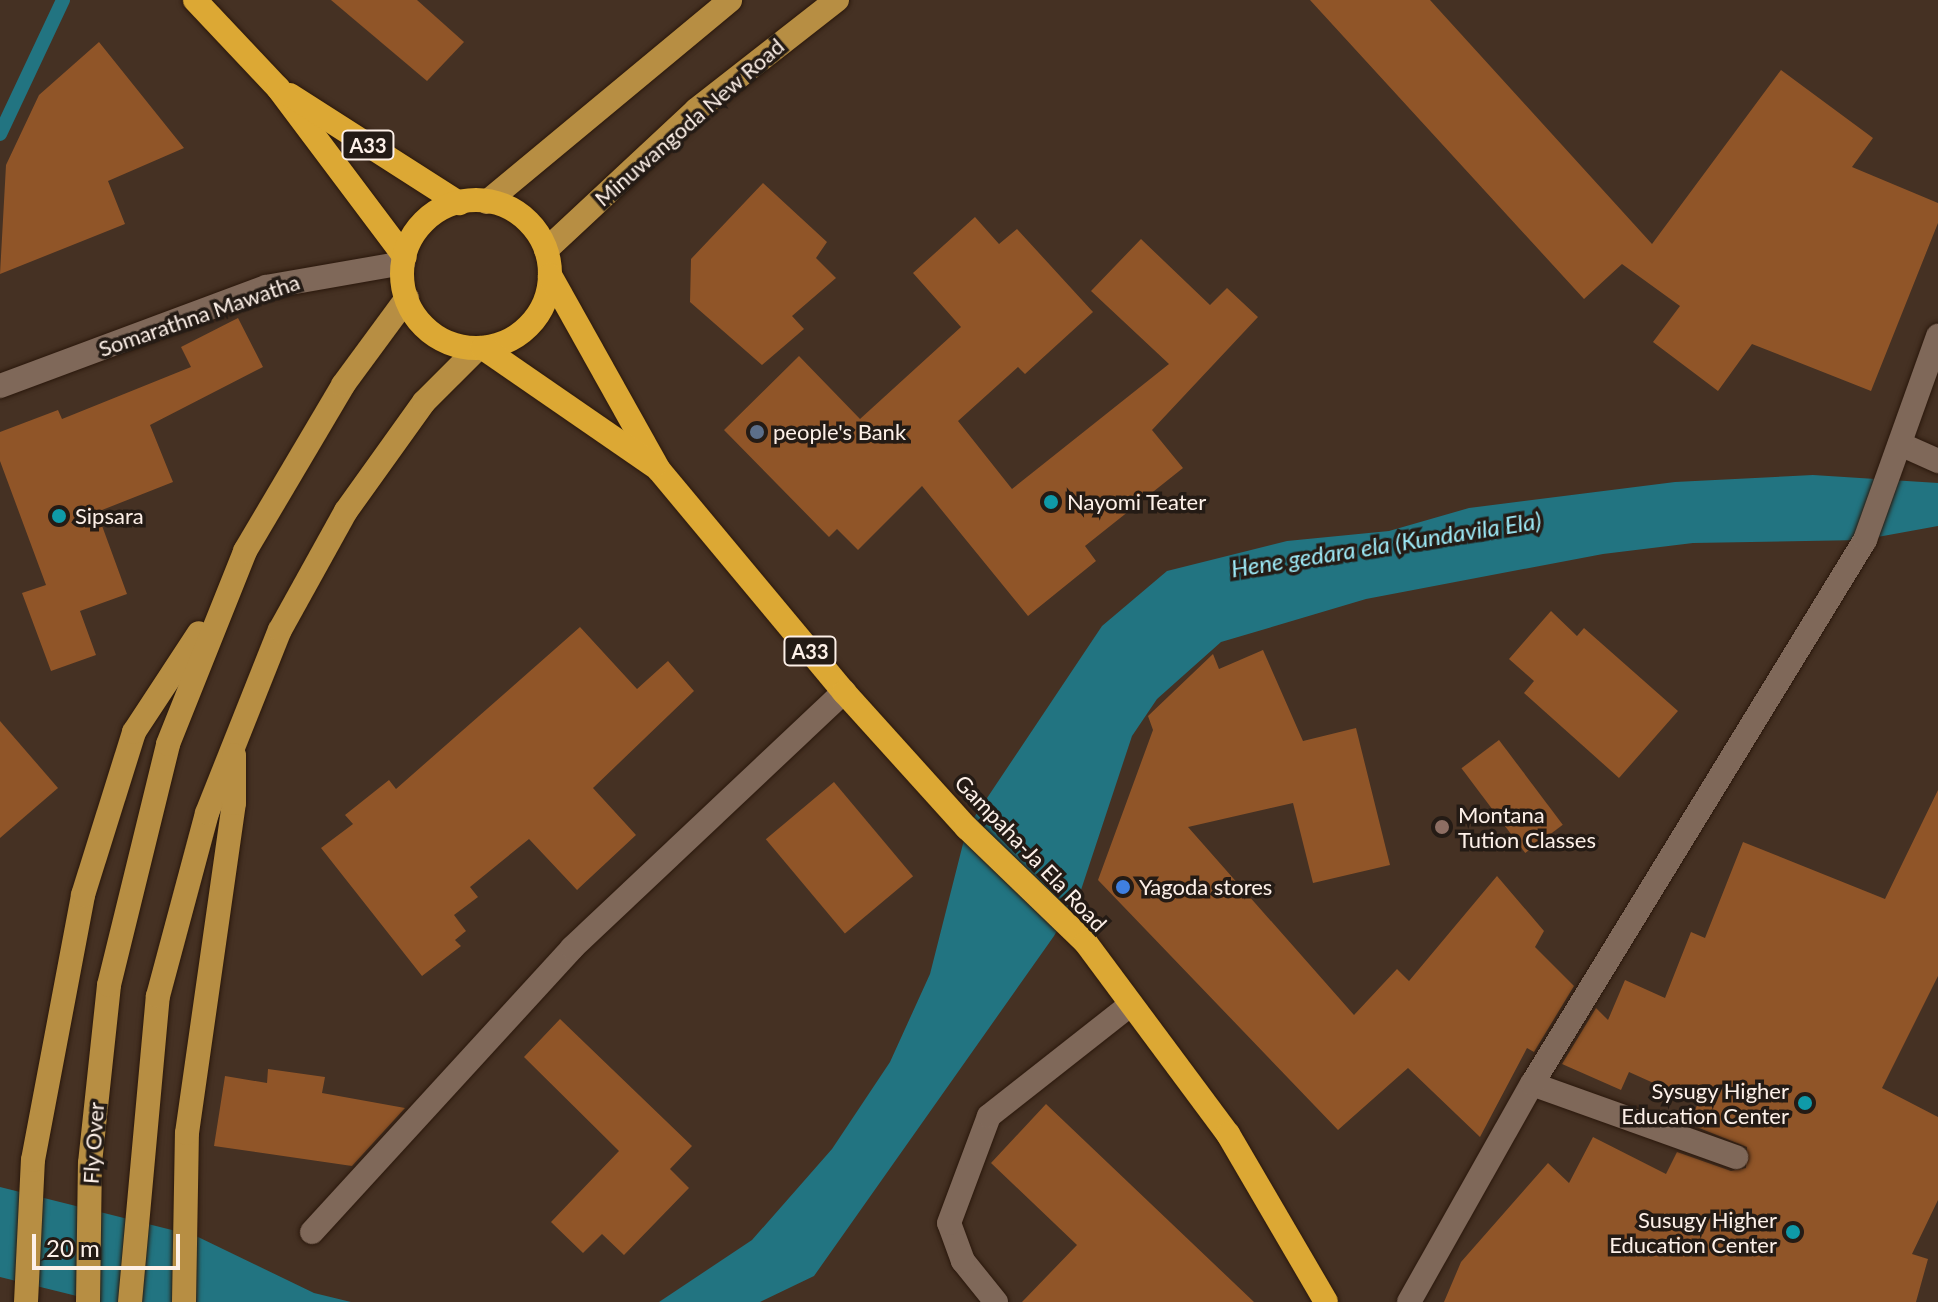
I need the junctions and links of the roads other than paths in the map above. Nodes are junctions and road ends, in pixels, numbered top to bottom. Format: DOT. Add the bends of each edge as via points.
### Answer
graph roads {
  1 [pos="195,0"];
  2 [pos="730,0"];
  3 [pos="837,0"];
  4 [pos="278,88"];
  5 [pos="487,202"];
  6 [pos="459,203"];
  7 [pos="546,250"];
  8 [pos="404,260"];
  9 [pos="550,275"];
  10 [pos="407,298"];
  11 [pos="1938,336"];
  12 [pos="480,348"];
  13 [pos="0,386"];
  14 [pos="1900,444"];
  15 [pos="1938,461"];
  16 [pos="659,470"];
  17 [pos="218,610"];
  18 [pos="844,692"];
  19 [pos="234,741"];
  20 [pos="1130,1005"];
  21 [pos="1532,1084"];
  22 [pos="1736,1157"];
  23 [pos="312,1232"];
  24 [pos="26,1302"];
  25 [pos="88,1302"];
  26 [pos="130,1302"];
  27 [pos="184,1302"];
  28 [pos="996,1302"];
  29 [pos="1326,1302"];
  30 [pos="1409,1302"];
  1 -- 4 [label="highway, A33"];
  2 -- 5 [label="main road"];
  3 -- 7 [label="main road, Minuwangoda New Road" via="706,101"];
  4 -- 6 [label="highway, A33"];
  4 -- 8 [label="highway, A33"];
  5 -- 6 [label="highway"];
  5 -- 7 [label="highway" via="518,213"];
  6 -- 8 [label="highway" via="423,222"];
  7 -- 9 [label="highway"];
  8 -- 10 [label="highway"];
  8 -- 13 [label="street, Somarathna Mawatha" via="266,287"];
  9 -- 12 [label="highway" via="543,306 528,327"];
  9 -- 16 [label="highway, Gampaha-Ja Ela Road / A33"];
  10 -- 12 [label="highway" via="433,335"];
  10 -- 17 [label="main road" via="301,452"];
  11 -- 14 [label="street"];
  12 -- 16 [label="highway, Gampaha-Ja Ela Road / A33"];
  12 -- 19 [label="main road, Fly Over" via="424,402 346,511 280,630"];
  14 -- 15 [label="street"];
  14 -- 21 [label="street" via="1865,540"];
  16 -- 18 [label="highway, Gampaha-Ja Ela Road / A33"];
  17 -- 24 [label="main road" via="169,671 134,732 116,785 65,973 33,1160"];
  17 -- 25 [label="main road, Fly Over" via="154,791 109,985 90,1163"];
  18 -- 20 [label="highway, Gampaha-Ja Ela Road / A33" via="967,828 1086,943"];
  18 -- 23 [label="street" via="572,948"];
  19 -- 26 [label="main road, Fly Over" via="182,889 158,996"];
  19 -- 27 [label="main road" via="234,803 196,1043 183,1211"];
  20 -- 28 [label="street" via="989,1116 949,1223 963,1261"];
  20 -- 29 [label="highway, Gampaha-Ja Ela Road / A33" via="1228,1134"];
  21 -- 22 [label="street"];
  21 -- 30 [label="street"];
}
